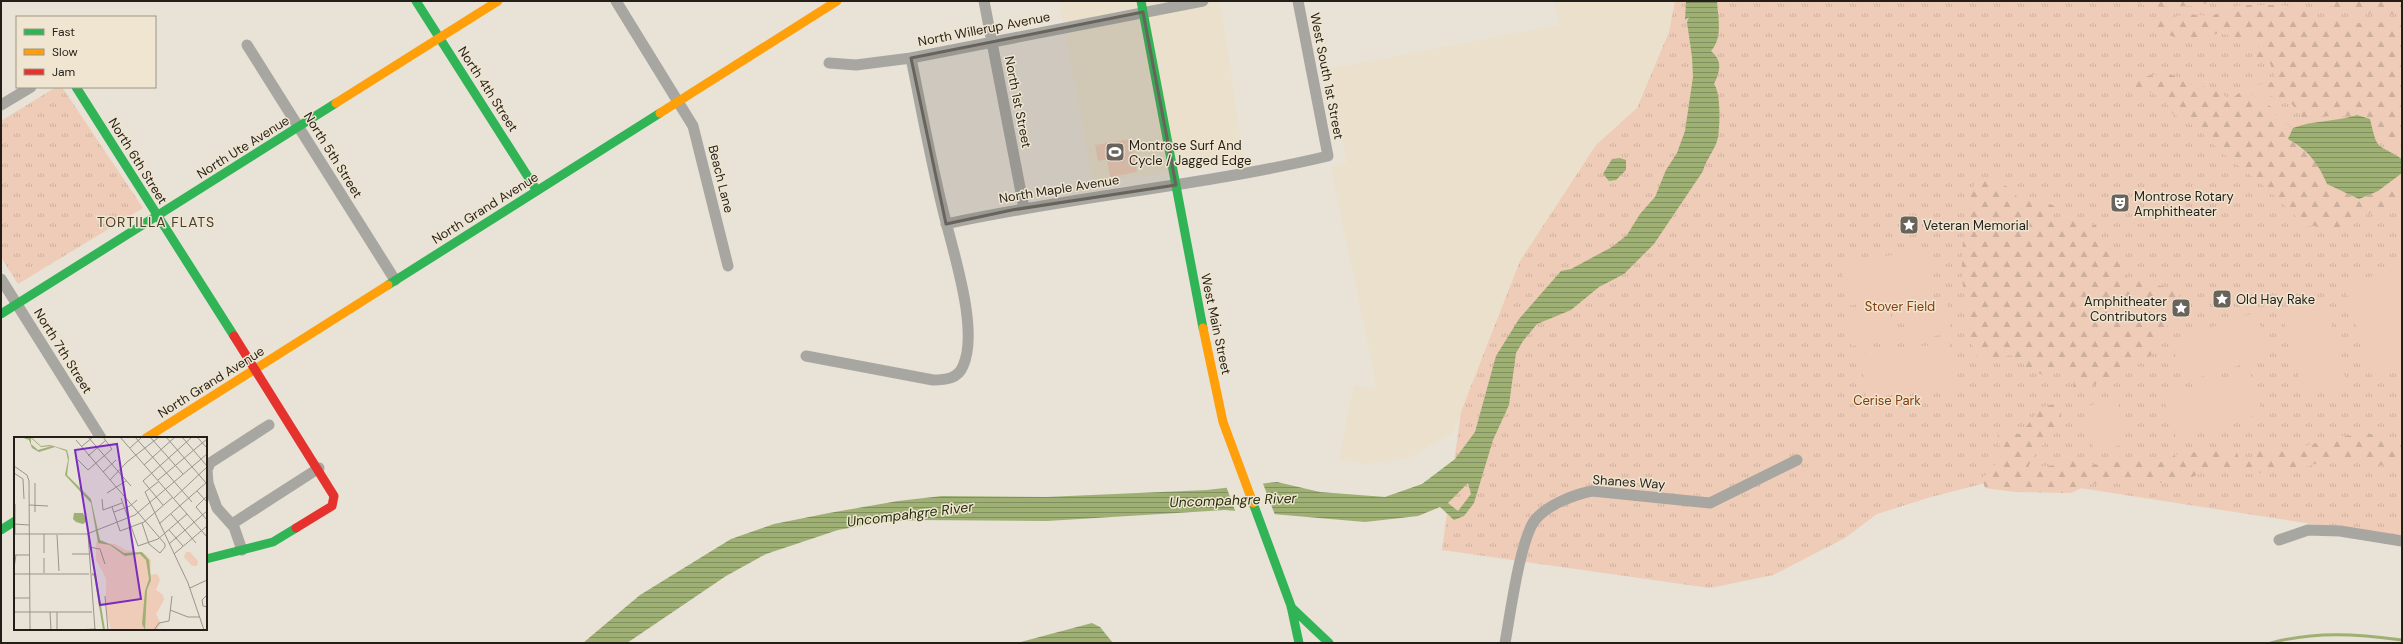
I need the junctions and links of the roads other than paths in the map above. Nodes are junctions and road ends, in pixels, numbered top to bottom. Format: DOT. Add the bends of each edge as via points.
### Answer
graph roads {
  1 [pos="416,1"];
  2 [pos="498,1"];
  3 [pos="616,1"];
  4 [pos="837,1"];
  5 [pos="984,1"];
  6 [pos="1141,1"];
  7 [pos="1203,1"];
  8 [pos="1298,1"];
  9 [pos="1143,12"];
  10 [pos="440,38"];
  11 [pos="993,42"];
  12 [pos="247,45"];
  13 [pos="911,58"];
  14 [pos="829,63"];
  15 [pos="28,88"];
  16 [pos="77,88"];
  17 [pos="679,101"];
  18 [pos="1,105"];
  19 [pos="298,127"];
  20 [pos="1328,156"];
  21 [pos="1176,185"];
  22 [pos="537,190"];
  23 [pos="1024,208"];
  24 [pos="158,216"];
  25 [pos="946,224"];
  26 [pos="728,266"];
  27 [pos="1,279"];
  28 [pos="396,280"];
  29 [pos="18,304"];
  30 [pos="1,314"];
  31 [pos="806,356"];
  32 [pos="256,369"];
  33 [pos="269,425"];
  34 [pos="101,437"];
  35 [pos="148,437"];
  36 [pos="1797,460"];
  37 [pos="319,468"];
  38 [pos="14,522"];
  39 [pos="232,524"];
  40 [pos="1,530"];
  41 [pos="2279,540"];
  42 [pos="2402,541"];
  43 [pos="242,550"];
  44 [pos="207,559"];
  45 [pos="1291,606"];
  46 [pos="1299,643"];
  47 [pos="1329,643"];
  48 [pos="1505,643"];
  1 -- 10 [label="street, North 4th Street"];
  2 -- 10 [label="street, North Ute Avenue"];
  3 -- 17 [label="street, Beach Lane"];
  4 -- 17 [label="street, North Grand Avenue"];
  5 -- 11 [label="street, North 1st Street"];
  6 -- 9 [label="street, West Main Street"];
  7 -- 9 [label="street, North Willerup Avenue"];
  8 -- 20 [label="street, West South 1st Street"];
  9 -- 11 [label="street, North Willerup Avenue"];
  9 -- 21 [label="street, West Main Street"];
  10 -- 19 [label="street, North Ute Avenue"];
  10 -- 22 [label="street, North 4th Street"];
  11 -- 13 [label="street, North Willerup Avenue"];
  11 -- 23 [label="street, North 1st Street"];
  12 -- 19 [label="street, North 5th Street"];
  13 -- 14 [label="street, North Willerup Avenue" via="856,65"];
  13 -- 25 [label="street"];
  15 -- 18 [label="street"];
  16 -- 24 [label="street, North 6th Street"];
  17 -- 22 [label="street, North Grand Avenue"];
  17 -- 26 [label="street, Beach Lane" via="693,126"];
  19 -- 24 [label="street, North Ute Avenue"];
  19 -- 28 [label="street, North 5th Street"];
  20 -- 21 [label="street, North Maple Avenue"];
  21 -- 23 [label="street, North Maple Avenue"];
  21 -- 45 [label="street, West Main Street" via="1223,422"];
  22 -- 28 [label="street, North Grand Avenue"];
  23 -- 25 [label="street, North Maple Avenue"];
  24 -- 29 [label="street, North Ute Avenue"];
  24 -- 32 [label="street, North 6th Street"];
  25 -- 31 [label="street" via="967,310 967,354 960,373 945,380 933,380"];
  27 -- 29 [label="street, North 7th Street"];
  28 -- 32 [label="street, North Grand Avenue"];
  29 -- 30 [label="street, North Ute Avenue"];
  29 -- 34 [label="street, North 7th Street"];
  32 -- 35 [label="street, North Grand Avenue"];
  32 -- 37 [label="street, North 6th Street"];
  33 -- 39 [label="street" via="210,463 207,470 208,483 217,508"];
  36 -- 48 [label="street, Shanes Way" via="1710,503 1592,491 1579,494 1552,507 1535,520 1524,543"];
  37 -- 39 [label="street"];
  37 -- 43 [label="street, North 6th Street" via="334,496 332,506 273,542"];
  38 -- 40 [label="street"];
  39 -- 43 [label="street"];
  41 -- 42 [label="street" via="2308,530 2340,530"];
  43 -- 44 [label="street, North 6th Street"];
  45 -- 46 [label="street, West Main Street"];
  45 -- 47 [label="street"];
}
